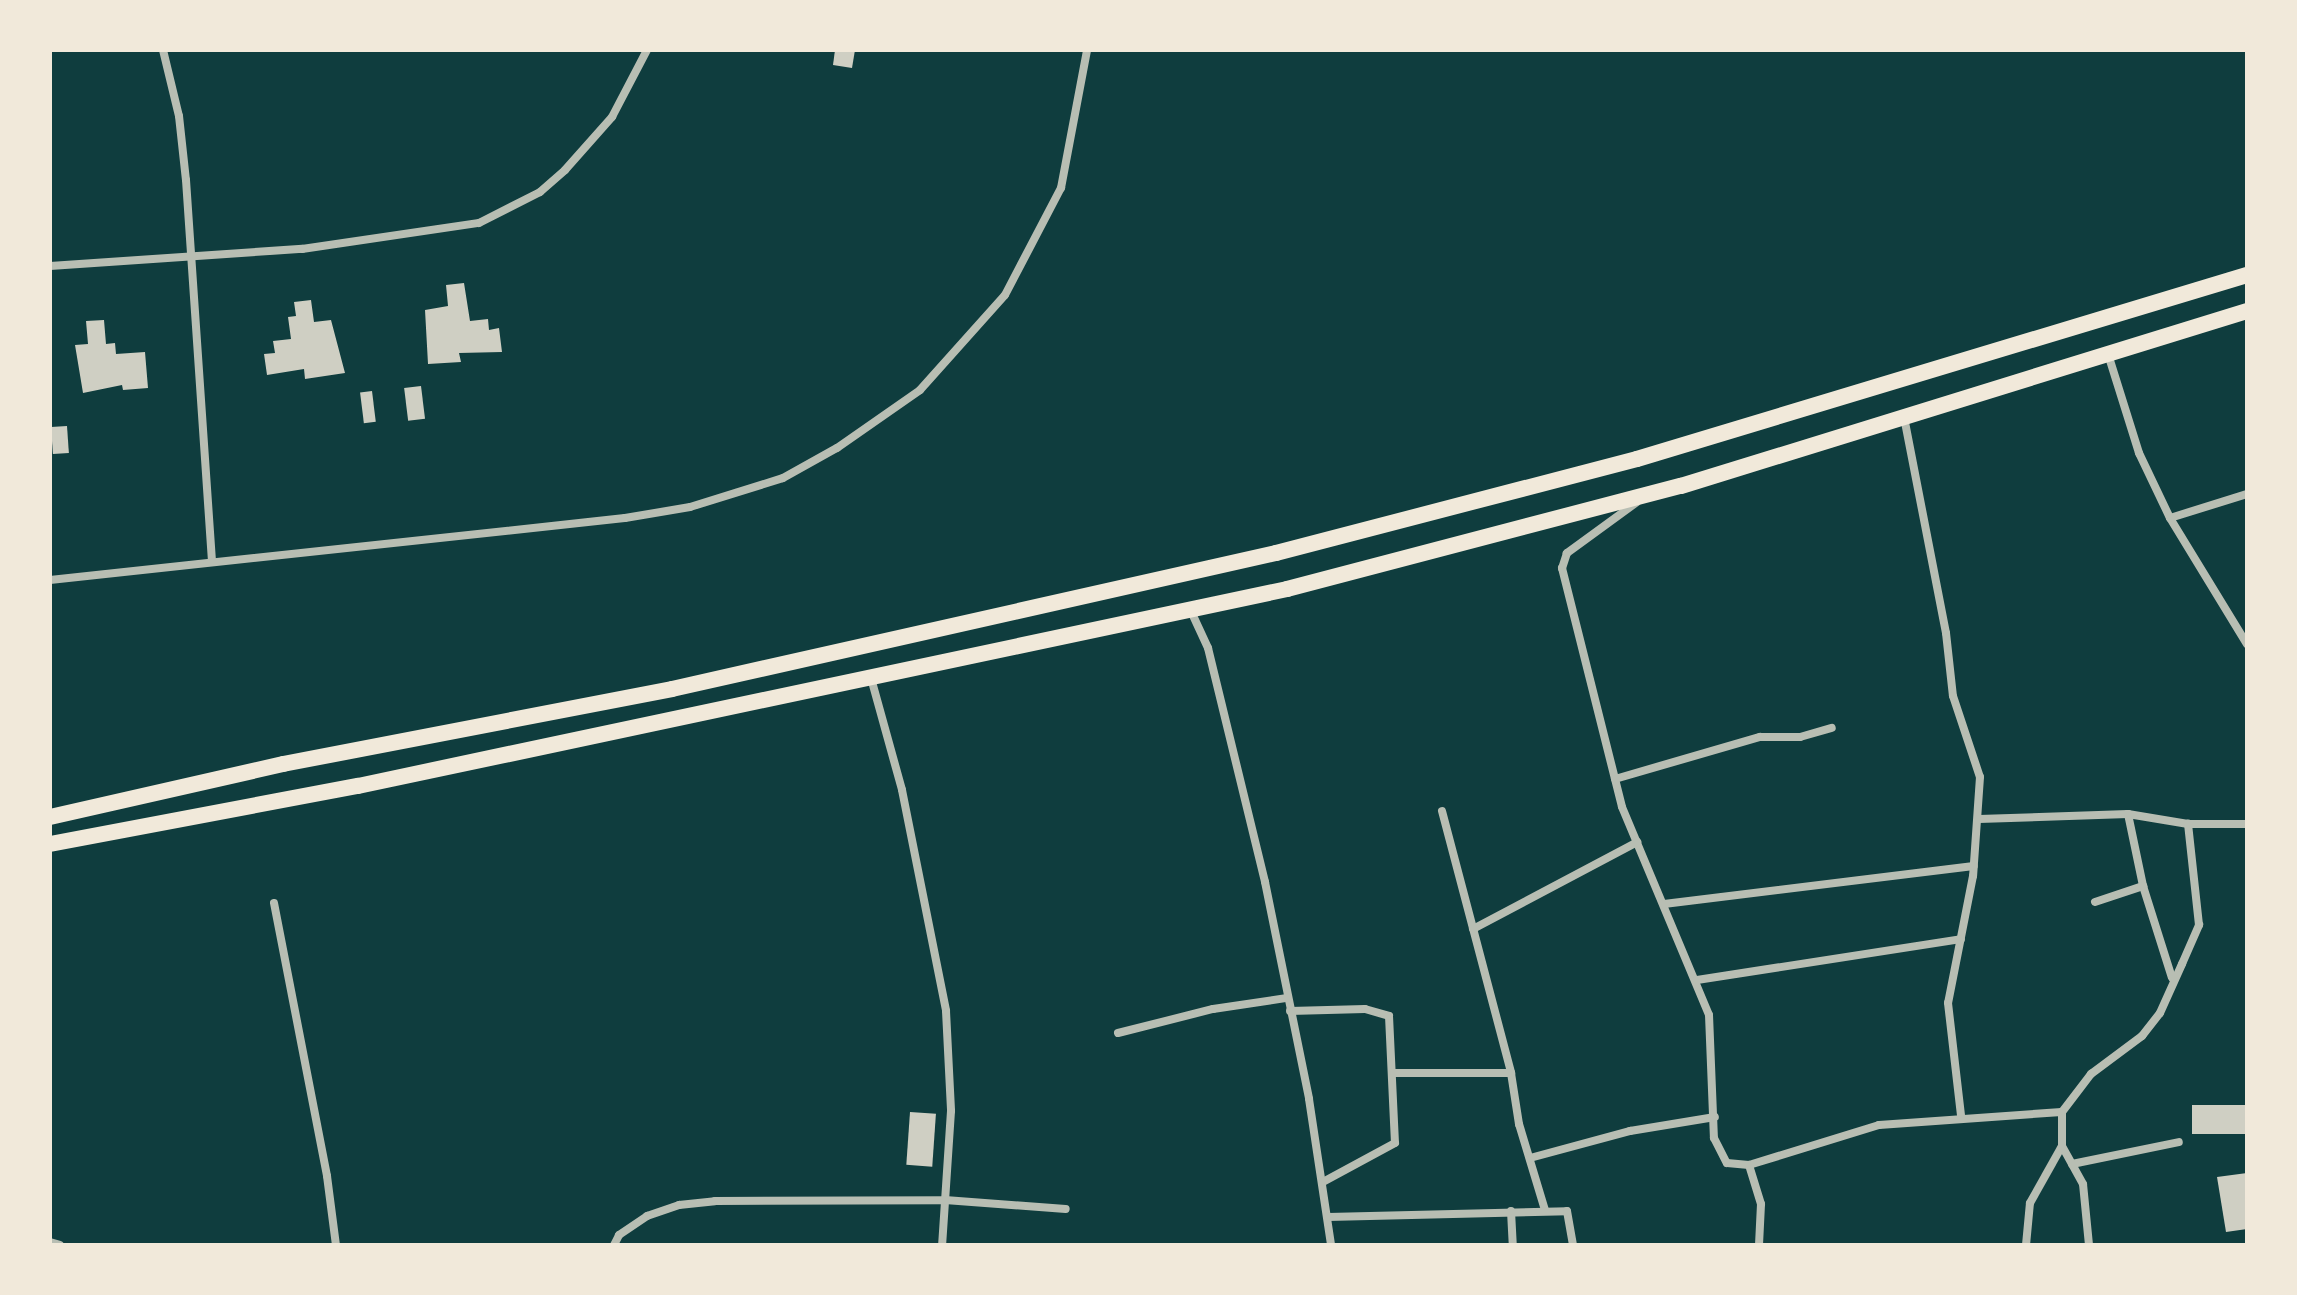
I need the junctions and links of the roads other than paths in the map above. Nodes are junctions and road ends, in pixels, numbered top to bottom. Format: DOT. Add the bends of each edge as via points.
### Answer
graph roads {
  1 [pos="163,50"];
  2 [pos="647,50"];
  3 [pos="1087,50"];
  4 [pos="191,260"];
  5 [pos="50,266"];
  6 [pos="2247,275"];
  7 [pos="2247,311"];
  8 [pos="2108,354"];
  9 [pos="1904,417"];
  10 [pos="2247,494"];
  11 [pos="1644,497"];
  12 [pos="2170,518"];
  13 [pos="212,562"];
  14 [pos="50,580"];
  15 [pos="1189,608"];
  16 [pos="2247,644"];
  17 [pos="871,678"];
  18 [pos="1832,728"];
  19 [pos="1615,779"];
  20 [pos="1442,811"];
  21 [pos="2128,814"];
  22 [pos="50,817"];
  23 [pos="1979,819"];
  24 [pos="2188,824"];
  25 [pos="2247,824"];
  26 [pos="1637,842"];
  27 [pos="50,844"];
  28 [pos="1974,866"];
  29 [pos="2143,886"];
  30 [pos="2095,902"];
  31 [pos="274,903"];
  32 [pos="1664,904"];
  33 [pos="1473,929"];
  34 [pos="1961,939"];
  35 [pos="2172,978"];
  36 [pos="1697,980"];
  37 [pos="1287,998"];
  38 [pos="1290,1011"];
  39 [pos="1118,1033"];
  40 [pos="1394,1073"];
  41 [pos="1511,1073"];
  42 [pos="2062,1112"];
  43 [pos="1961,1116"];
  44 [pos="1715,1117"];
  45 [pos="2179,1142"];
  46 [pos="2062,1146"];
  47 [pos="1530,1158"];
  48 [pos="2072,1164"];
  49 [pos="1749,1165"];
  50 [pos="1323,1182"];
  51 [pos="945,1200"];
  52 [pos="1066,1209"];
  53 [pos="1545,1210"];
  54 [pos="1511,1211"];
  55 [pos="1328,1217"];
  56 [pos="50,1242"];
  57 [pos="60,1245"];
  58 [pos="336,1245"];
  59 [pos="614,1245"];
  60 [pos="942,1245"];
  61 [pos="1331,1245"];
  62 [pos="1513,1245"];
  63 [pos="1573,1245"];
  64 [pos="1759,1245"];
  65 [pos="2026,1245"];
  66 [pos="2089,1245"];
  1 -- 4 [label="street" via="179,116"];
  2 -- 4 [label="street" via="612,117 589,144 540,192 508,211 437,231"];
  3 -- 13 [label="street" via="1077,125 1061,188 1005,295 920,390 837,448 783,478 690,507"];
  4 -- 5 [label="street"];
  4 -- 13 [label="street"];
  6 -- 22 [label="main road" via="1637,459 1291,549 672,689 283,764"];
  7 -- 8 [label="main road"];
  8 -- 9 [label="main road"];
  8 -- 12 [label="street" via="2139,453"];
  9 -- 11 [label="main road"];
  9 -- 23 [label="street" via="1946,633 1953,696 1980,777"];
  10 -- 12 [label="street"];
  11 -- 15 [label="main road" via="1287,589"];
  11 -- 19 [label="street" via="1567,553 1562,568"];
  12 -- 16 [label="street"];
  13 -- 14 [label="street"];
  15 -- 17 [label="main road"];
  15 -- 37 [label="street" via="1208,648 1265,882"];
  17 -- 27 [label="main road"];
  17 -- 51 [label="street" via="902,790 946,1011 951,1111"];
  18 -- 19 [label="street" via="1800,737 1760,737"];
  19 -- 26 [label="street"];
  20 -- 33 [label="street"];
  21 -- 23 [label="street"];
  21 -- 24 [label="street"];
  21 -- 29 [label="street"];
  23 -- 28 [label="street"];
  24 -- 25 [label="street"];
  24 -- 35 [label="street" via="2199,925"];
  26 -- 32 [label="street"];
  26 -- 33 [label="street"];
  28 -- 32 [label="street"];
  28 -- 34 [label="street"];
  29 -- 30 [label="street"];
  29 -- 35 [label="street"];
  31 -- 58 [label="street"];
  32 -- 36 [label="street"];
  33 -- 41 [label="street"];
  34 -- 36 [label="street"];
  34 -- 43 [label="street" via="1948,1003"];
  35 -- 42 [label="street" via="2160,1013 2142,1036 2091,1074"];
  36 -- 44 [label="street" via="1709,1015"];
  37 -- 38 [label="street"];
  37 -- 39 [label="street" via="1213,1009"];
  38 -- 40 [label="street" via="1365,1009 1389,1016"];
  38 -- 50 [label="street"];
  40 -- 41 [label="street"];
  40 -- 50 [label="street" via="1395,1143"];
  41 -- 47 [label="street" via="1510,1090"];
  42 -- 43 [label="street"];
  42 -- 46 [label="street"];
  43 -- 49 [label="street" via="1879,1125"];
  44 -- 47 [label="street" via="1630,1131"];
  44 -- 49 [label="street" via="1727,1163"];
  45 -- 48 [label="street"];
  46 -- 48 [label="street"];
  46 -- 65 [label="street" via="2030,1203"];
  47 -- 53 [label="street"];
  48 -- 66 [label="street" via="2083,1184"];
  49 -- 64 [label="street" via="1761,1204"];
  50 -- 55 [label="street"];
  51 -- 52 [label="street"];
  51 -- 59 [label="street" via="679,1205 647,1216 619,1235"];
  51 -- 60 [label="street"];
  53 -- 54 [label="street"];
  53 -- 63 [label="street" via="1570,1214"];
  54 -- 55 [label="street"];
  54 -- 62 [label="street"];
  55 -- 61 [label="street"];
  56 -- 57 [label="street"];
}
